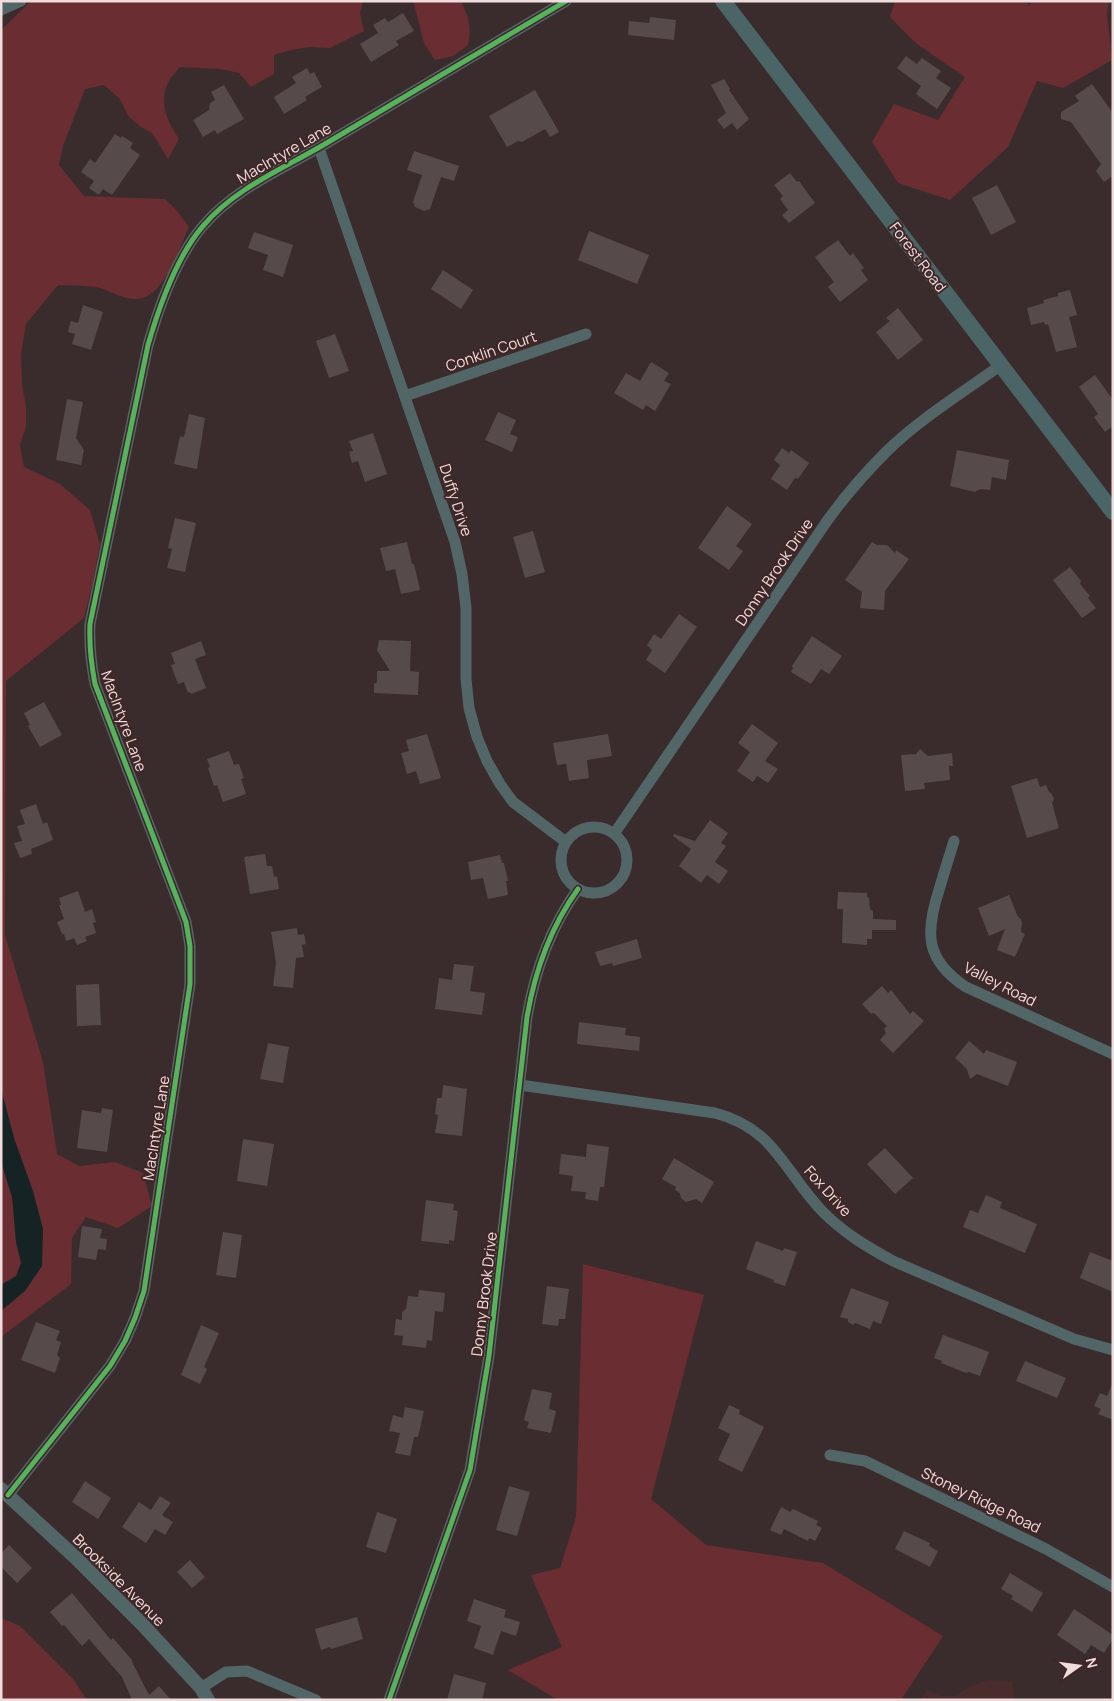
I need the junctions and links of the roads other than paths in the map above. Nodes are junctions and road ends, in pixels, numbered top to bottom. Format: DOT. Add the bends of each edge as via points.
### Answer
graph roads {
  1 [pos="21,1"];
  2 [pos="566,1"];
  3 [pos="723,1"];
  4 [pos="1,10"];
  5 [pos="319,148"];
  6 [pos="586,334"];
  7 [pos="1001,365"];
  8 [pos="405,396"];
  9 [pos="1113,512"];
  10 [pos="614,834"];
  11 [pos="954,841"];
  12 [pos="566,842"];
  13 [pos="578,889"];
  14 [pos="1113,1054"];
  15 [pos="520,1085"];
  16 [pos="1113,1350"];
  17 [pos="830,1455"];
  18 [pos="4,1492"];
  19 [pos="1113,1587"];
  20 [pos="204,1694"];
  21 [pos="316,1700"];
  22 [pos="390,1700"];
  1 -- 4 [label="street"];
  2 -- 5 [label="street, MacIntyre Lane"];
  3 -- 7 [label="main road, Forest Road"];
  5 -- 8 [label="street, Duffy Drive"];
  5 -- 18 [label="street, MacIntyre Lane" via="249,187 203,226 181,259 148,345 90,624 89,644 95,684 186,922 190,984 144,1291 136,1318 110,1366"];
  6 -- 8 [label="street, Conklin Court"];
  7 -- 9 [label="main road, Forest Road"];
  7 -- 10 [label="street, Donny Brook Drive" via="917,425 861,478 827,521"];
  8 -- 12 [label="street, Duffy Drive" via="455,542 462,574 466,608 466,679 477,737 487,761 513,802"];
  10 -- 12 [label="street" via="605,828 589,827 573,834"];
  10 -- 13 [label="street" via="626,852 624,874 610,889 599,893"];
  11 -- 14 [label="street, Valley Road" via="930,927 935,955 942,968 966,987"];
  12 -- 13 [label="street" via="561,862 569,882"];
  13 -- 15 [label="street, Donny Brook Drive" via="550,934 539,964 527,1017"];
  15 -- 16 [label="street, Fox Drive" via="732,1117 764,1138 823,1212 867,1247 1074,1339"];
  15 -- 22 [label="street, Donny Brook Drive" via="490,1356 470,1470"];
  17 -- 19 [label="street, Stoney Ridge Road" via="865,1461 1046,1549"];
  18 -- 20 [label="street, Brookside Avenue" via="142,1624"];
  20 -- 21 [label="street" via="226,1672 247,1672"];
}
